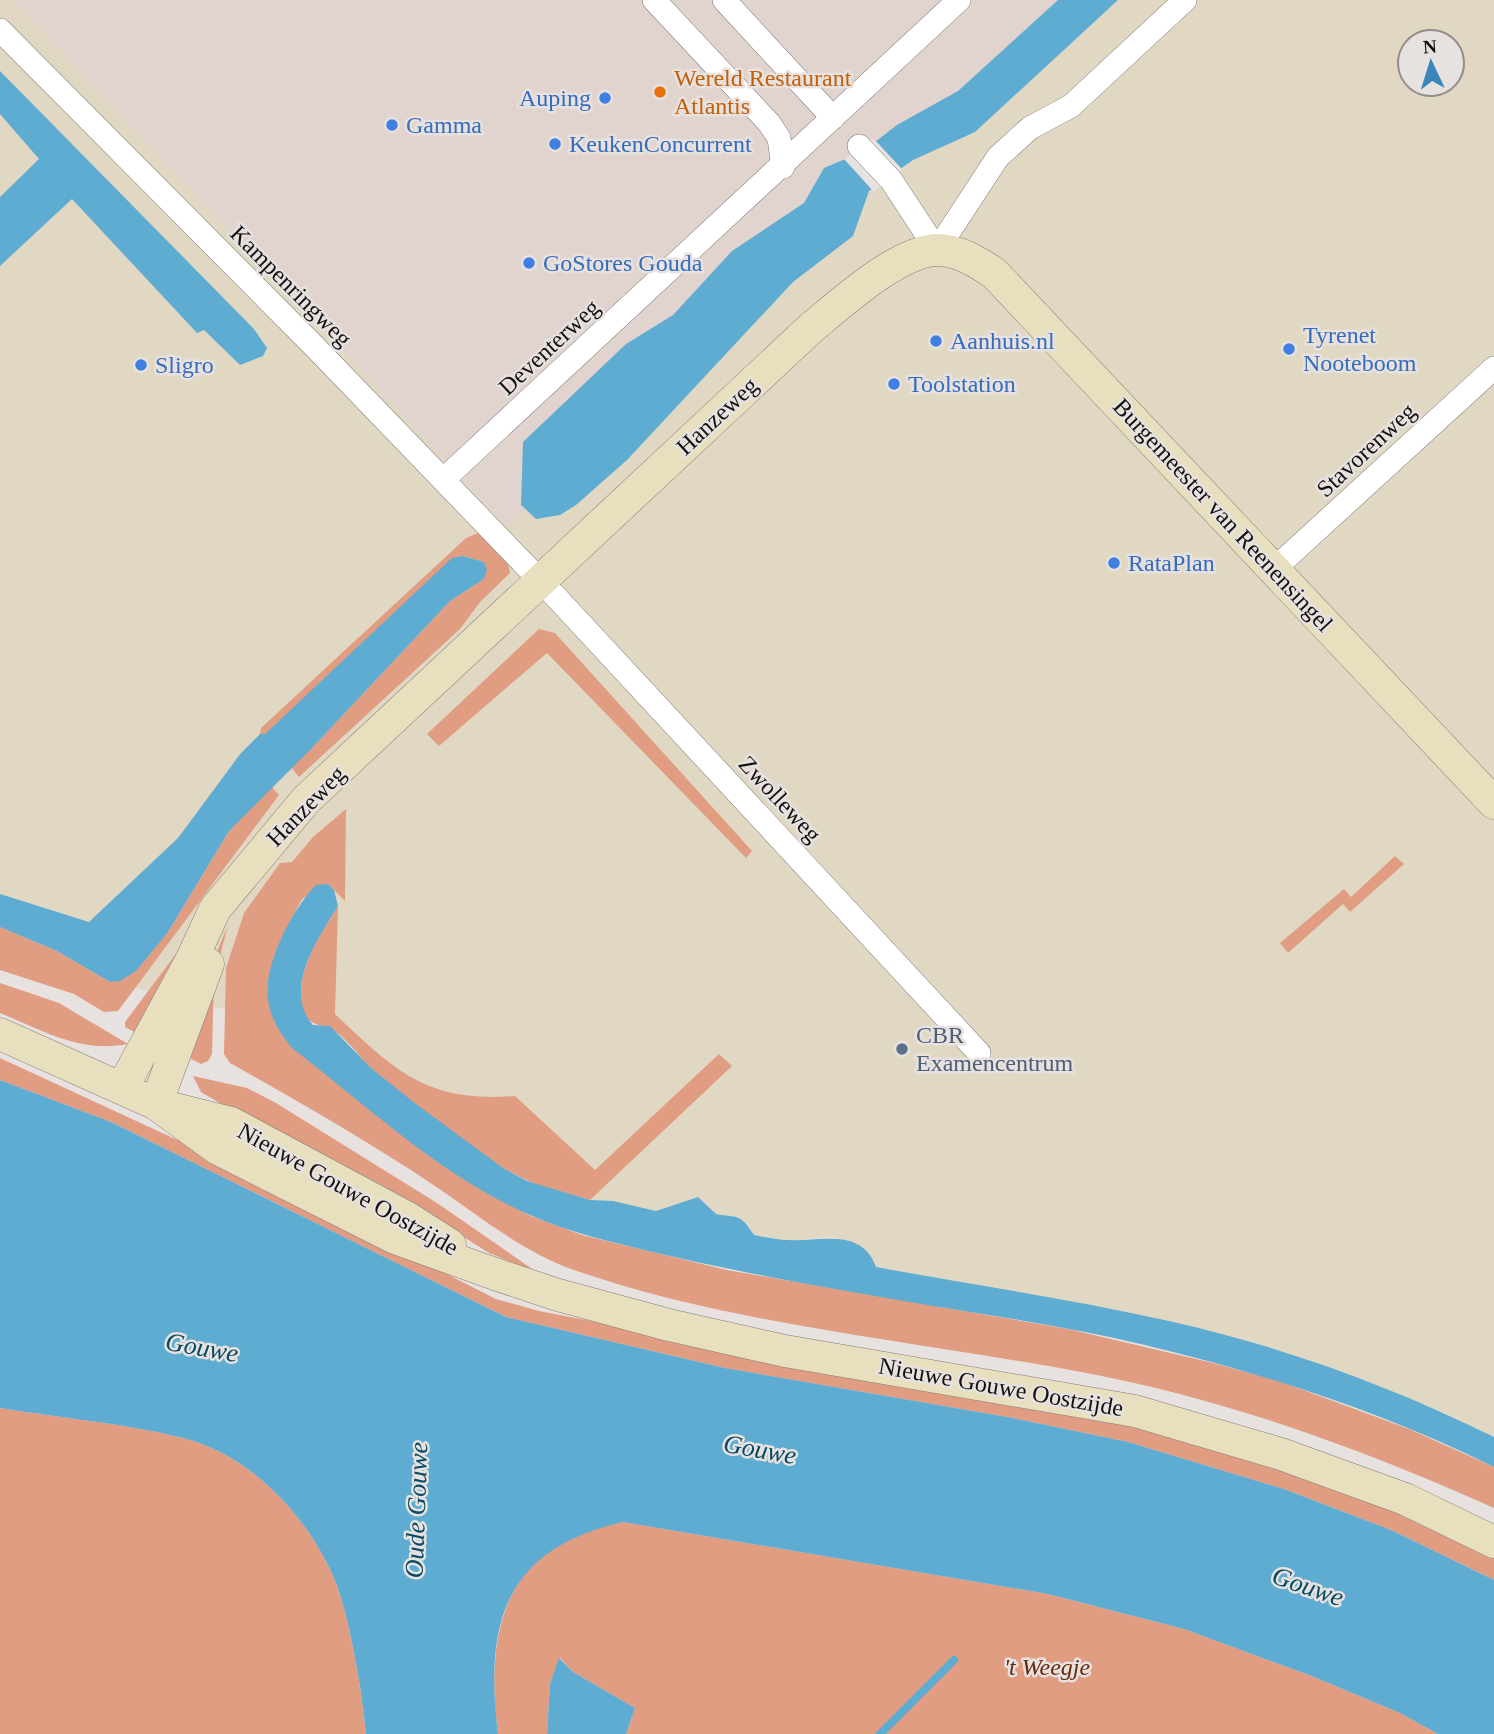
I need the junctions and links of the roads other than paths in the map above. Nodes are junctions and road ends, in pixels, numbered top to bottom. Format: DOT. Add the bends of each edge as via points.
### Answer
graph roads {
  1 [pos="654,0"];
  2 [pos="724,0"];
  3 [pos="959,0"];
  4 [pos="1185,0"];
  5 [pos="0,30"];
  6 [pos="833,118"];
  7 [pos="859,146"];
  8 [pos="783,167"];
  9 [pos="937,250"];
  10 [pos="1494,368"];
  11 [pos="443,480"];
  12 [pos="1273,570"];
  13 [pos="541,582"];
  14 [pos="1494,803"];
  15 [pos="259,855"];
  16 [pos="0,1034"];
  17 [pos="979,1052"];
  18 [pos="122,1088"];
  19 [pos="156,1104"];
  20 [pos="1494,1542"];
  1 -- 8 [label="street" via="769,123 779,138"];
  2 -- 6 [label="street"];
  3 -- 6 [label="street, Deventerweg"];
  4 -- 9 [label="street" via="1071,106 1030,128 998,157"];
  5 -- 11 [label="street, Kampenringweg"];
  6 -- 8 [label="street, Deventerweg"];
  7 -- 9 [label="street" via="891,180"];
  8 -- 11 [label="street, Deventerweg"];
  9 -- 12 [label="street, Burgemeester van Reenensingel" via="966,255 994,272"];
  9 -- 13 [label="street, Hanzeweg" via="906,259 866,283 810,329"];
  10 -- 12 [label="street, Stavorenweg"];
  11 -- 13 [label="street, Kampenringweg"];
  12 -- 14 [label="street, Burgemeester van Reenensingel"];
  13 -- 15 [label="street, Hanzeweg" via="306,800"];
  13 -- 17 [label="street, Zwolleweg"];
  15 -- 18 [label="street, Hanzeweg" via="215,909"];
  15 -- 19 [label="street, Hanzeweg" via="223,921"];
  16 -- 18 [label="street, Nieuwe Gouwe Oostzijde"];
  18 -- 19 [label="street, Nieuwe Gouwe Oostzijde"];
  19 -- 20 [label="street, Nieuwe Gouwe Oostzijde" via="218,1149 395,1238 558,1295 785,1351 1135,1411 1281,1454 1405,1499"];
}
